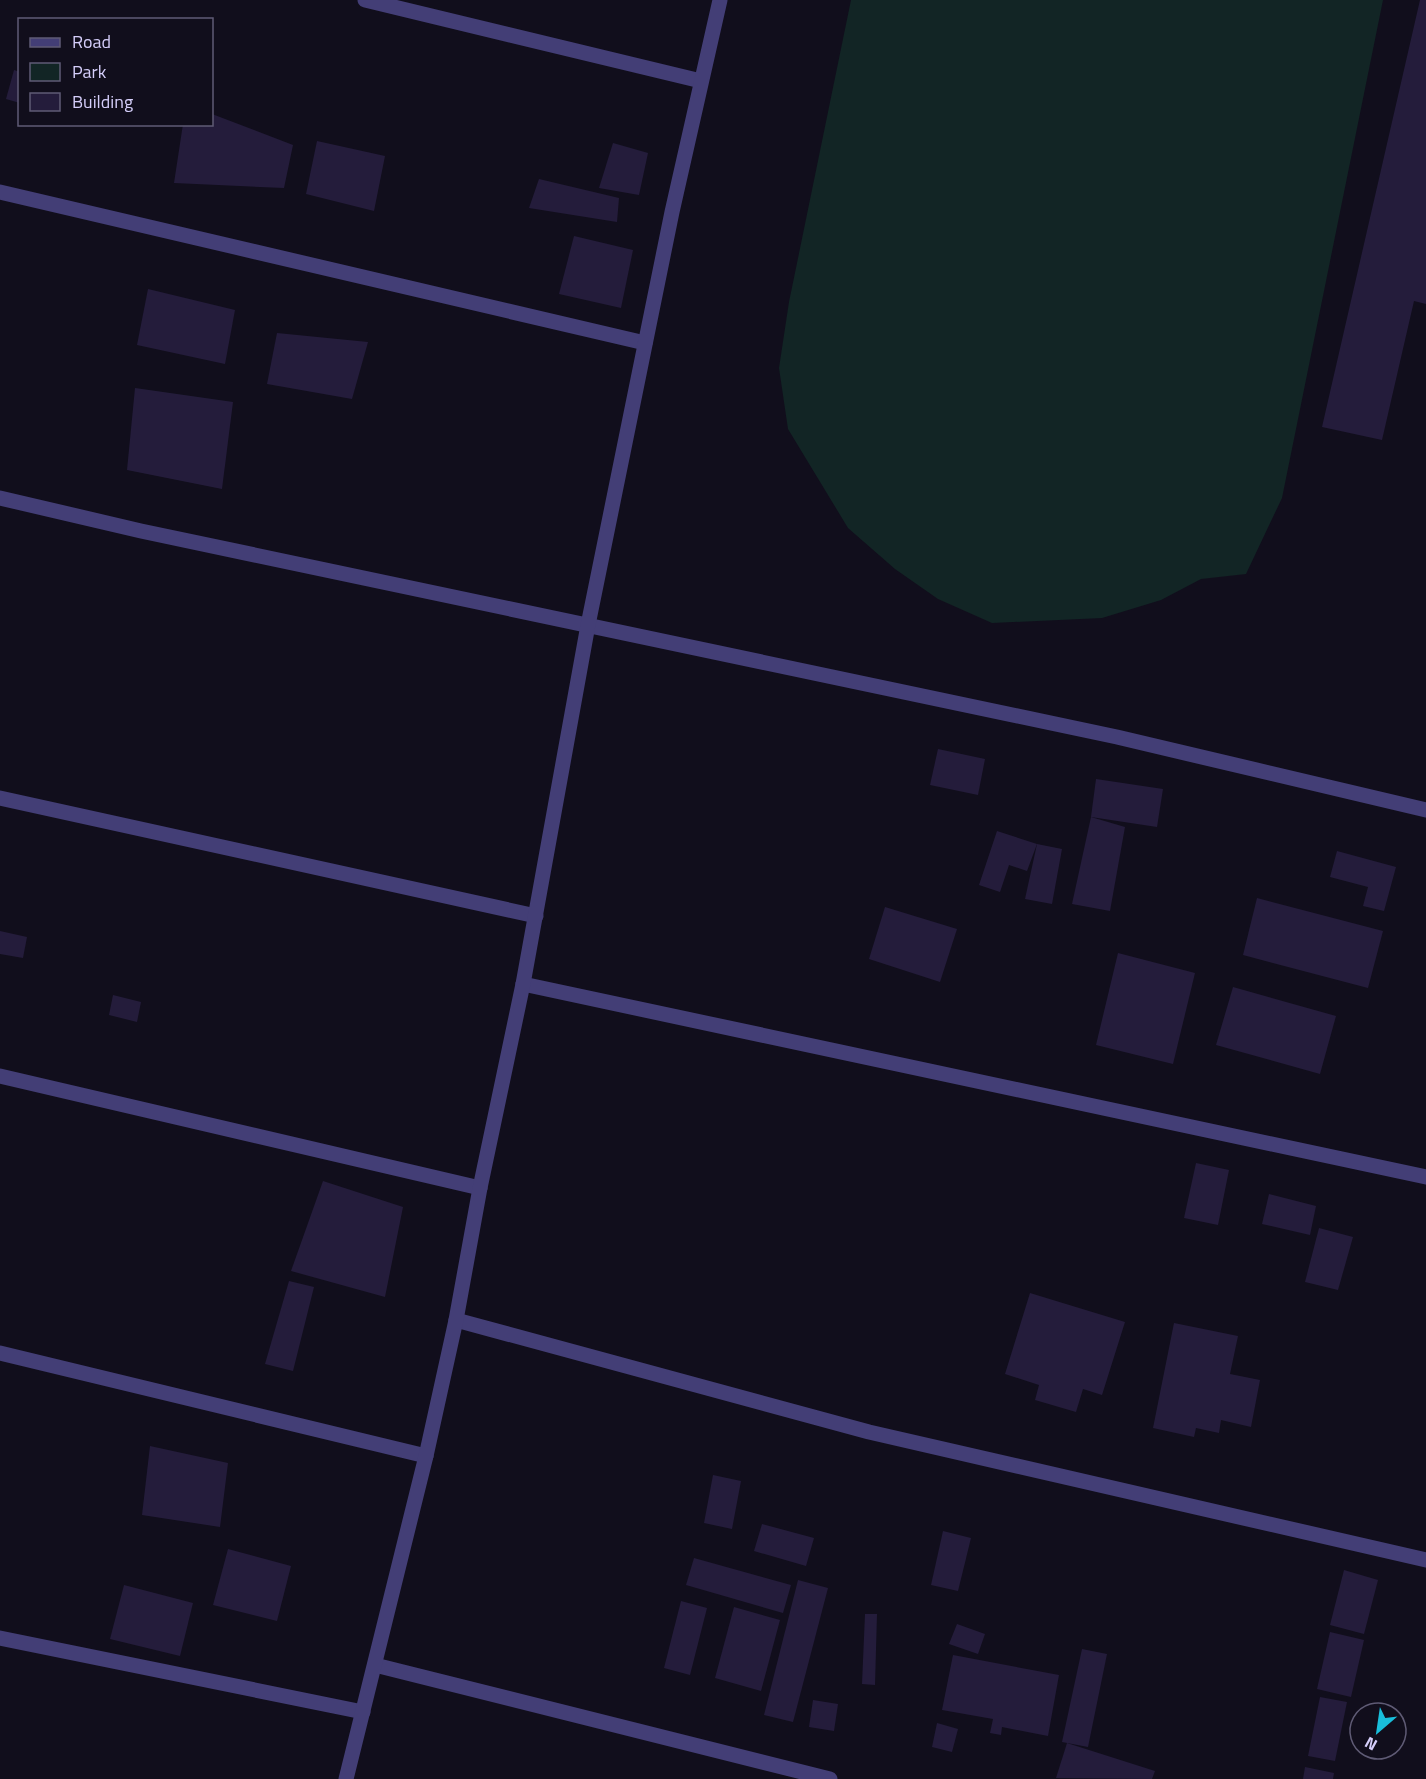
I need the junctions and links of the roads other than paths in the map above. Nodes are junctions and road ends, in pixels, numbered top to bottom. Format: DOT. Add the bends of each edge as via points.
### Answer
graph roads {
  1 [pos="365,0"];
  2 [pos="720,0"];
  3 [pos="417,6"];
  4 [pos="701,81"];
  5 [pos="0,192"];
  6 [pos="645,343"];
  7 [pos="0,498"];
  8 [pos="588,625"];
  9 [pos="0,798"];
  10 [pos="1426,810"];
  11 [pos="536,916"];
  12 [pos="523,984"];
  13 [pos="0,1076"];
  14 [pos="1426,1177"];
  15 [pos="480,1188"];
  16 [pos="456,1320"];
  17 [pos="0,1353"];
  18 [pos="426,1456"];
  19 [pos="1426,1560"];
  20 [pos="0,1638"];
  21 [pos="375,1665"];
  22 [pos="363,1712"];
  23 [pos="346,1779"];
  24 [pos="830,1779"];
  1 -- 3 [label="street"];
  2 -- 4 [label="street"];
  3 -- 4 [label="street"];
  4 -- 6 [label="street"];
  5 -- 6 [label="street"];
  6 -- 8 [label="street"];
  7 -- 8 [label="street"];
  8 -- 10 [label="street" via="1117,737"];
  8 -- 11 [label="street"];
  9 -- 11 [label="street"];
  11 -- 12 [label="street"];
  12 -- 14 [label="street"];
  12 -- 15 [label="street"];
  13 -- 15 [label="street"];
  15 -- 16 [label="street"];
  16 -- 18 [label="street"];
  16 -- 19 [label="street" via="869,1432"];
  17 -- 18 [label="street"];
  18 -- 21 [label="street"];
  20 -- 22 [label="street"];
  21 -- 22 [label="street"];
  21 -- 24 [label="street"];
  22 -- 23 [label="street"];
}
